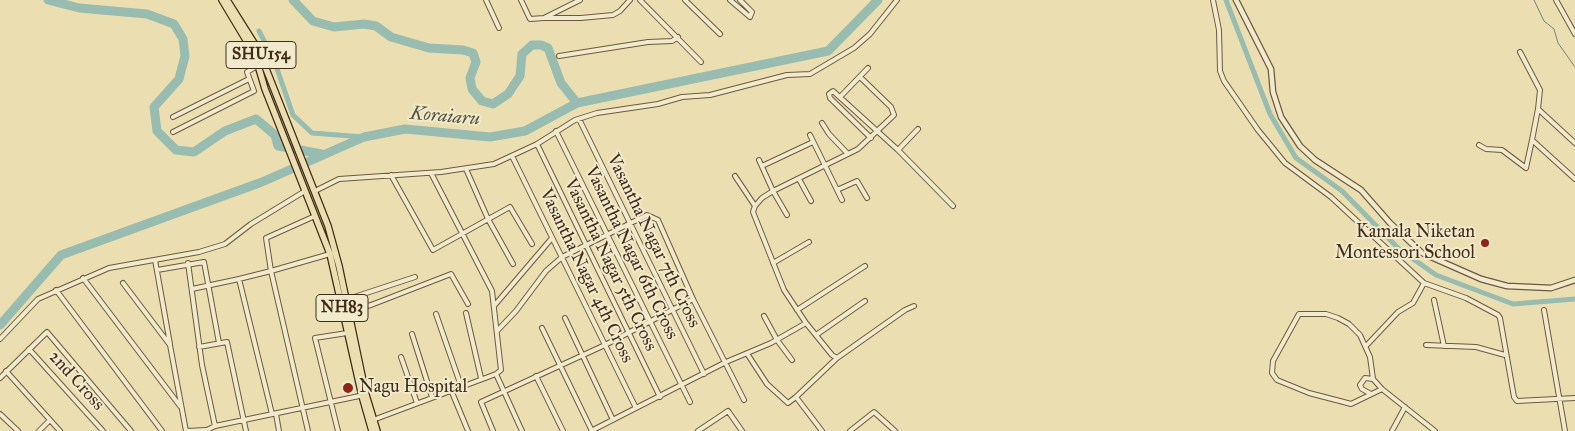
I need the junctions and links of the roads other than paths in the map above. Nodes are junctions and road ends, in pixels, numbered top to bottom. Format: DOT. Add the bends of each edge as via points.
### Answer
graph roads {
  1 [pos="222,0"];
  2 [pos="227,0"];
  3 [pos="486,0"];
  4 [pos="521,0"];
  5 [pos="580,0"];
  6 [pos="630,0"];
  7 [pos="640,0"];
  8 [pos="685,0"];
  9 [pos="730,0"];
  10 [pos="740,0"];
  11 [pos="897,0"];
  12 [pos="1213,0"];
  13 [pos="1236,0"];
  14 [pos="1556,0"];
  15 [pos="544,18"];
  16 [pos="499,28"];
  17 [pos="720,34"];
  18 [pos="1575,34"];
  19 [pos="678,37"];
  20 [pos="1520,52"];
  21 [pos="559,56"];
  22 [pos="701,62"];
  23 [pos="259,65"];
  24 [pos="868,68"];
  25 [pos="860,77"];
  26 [pos="249,79"];
  27 [pos="841,96"];
  28 [pos="1538,109"];
  29 [pos="284,114"];
  30 [pos="173,117"];
  31 [pos="578,119"];
  32 [pos="822,122"];
  33 [pos="918,128"];
  34 [pos="556,131"];
  35 [pos="173,132"];
  36 [pos="878,132"];
  37 [pos="810,136"];
  38 [pos="871,138"];
  39 [pos="1532,140"];
  40 [pos="813,142"];
  41 [pos="1575,143"];
  42 [pos="537,144"];
  43 [pos="1479,145"];
  44 [pos="898,150"];
  45 [pos="848,154"];
  46 [pos="512,156"];
  47 [pos="759,160"];
  48 [pos="762,166"];
  49 [pos="825,166"];
  50 [pos="466,169"];
  51 [pos="431,173"];
  52 [pos="391,175"];
  53 [pos="735,176"];
  54 [pos="799,178"];
  55 [pos="1575,179"];
  56 [pos="305,189"];
  57 [pos="314,189"];
  58 [pos="837,190"];
  59 [pos="774,191"];
  60 [pos="867,198"];
  61 [pos="842,200"];
  62 [pos="811,201"];
  63 [pos="755,206"];
  64 [pos="953,206"];
  65 [pos="787,215"];
  66 [pos="315,216"];
  67 [pos="488,219"];
  68 [pos="629,222"];
  69 [pos="461,234"];
  70 [pos="606,234"];
  71 [pos="552,238"];
  72 [pos="809,242"];
  73 [pos="532,244"];
  74 [pos="585,245"];
  75 [pos="330,254"];
  76 [pos="562,257"];
  77 [pos="155,260"];
  78 [pos="773,262"];
  79 [pos="188,263"];
  80 [pos="513,264"];
  81 [pos="865,266"];
  82 [pos="157,270"];
  83 [pos="271,271"];
  84 [pos="415,277"];
  85 [pos="83,278"];
  86 [pos="239,278"];
  87 [pos="1575,280"];
  88 [pos="123,283"];
  89 [pos="1424,283"];
  90 [pos="208,286"];
  91 [pos="192,289"];
  92 [pos="56,290"];
  93 [pos="693,299"];
  94 [pos="345,300"];
  95 [pos="1434,300"];
  96 [pos="865,301"];
  97 [pos="468,304"];
  98 [pos="494,306"];
  99 [pos="914,306"];
  100 [pos="797,310"];
  101 [pos="1544,310"];
  102 [pos="345,312"];
  103 [pos="672,312"];
  104 [pos="466,313"];
  105 [pos="436,314"];
  106 [pos="764,316"];
  107 [pos="566,318"];
  108 [pos="650,322"];
  109 [pos="806,323"];
  110 [pos="542,328"];
  111 [pos="497,331"];
  112 [pos="627,333"];
  113 [pos="347,334"];
  114 [pos="412,334"];
  115 [pos="816,335"];
  116 [pos="0,339"];
  117 [pos="777,340"];
  118 [pos="219,343"];
  119 [pos="170,345"];
  120 [pos="605,345"];
  121 [pos="1426,345"];
  122 [pos="1366,346"];
  123 [pos="1444,346"];
  124 [pos="199,347"];
  125 [pos="29,349"];
  126 [pos="748,354"];
  127 [pos="1506,355"];
  128 [pos="582,356"];
  129 [pos="401,357"];
  130 [pos="838,358"];
  131 [pos="792,360"];
  132 [pos="726,362"];
  133 [pos="559,365"];
  134 [pos="6,371"];
  135 [pos="496,374"];
  136 [pos="704,374"];
  137 [pos="536,376"];
  138 [pos="0,378"];
  139 [pos="481,378"];
  140 [pos="1373,379"];
  141 [pos="460,386"];
  142 [pos="680,386"];
  143 [pos="1382,389"];
  144 [pos="451,390"];
  145 [pos="505,391"];
  146 [pos="1371,394"];
  147 [pos="364,395"];
  148 [pos="432,397"];
  149 [pos="660,397"];
  150 [pos="796,397"];
  151 [pos="1575,398"];
  152 [pos="1561,399"];
  153 [pos="744,400"];
  154 [pos="690,402"];
  155 [pos="417,403"];
  156 [pos="332,404"];
  157 [pos="182,407"];
  158 [pos="1405,407"];
  159 [pos="636,408"];
  160 [pos="302,409"];
  161 [pos="0,414"];
  162 [pos="274,414"];
  163 [pos="50,420"];
  164 [pos="243,420"];
  165 [pos="373,420"];
  166 [pos="613,420"];
  167 [pos="215,426"];
  168 [pos="206,430"];
  169 [pos="18,431"];
  170 [pos="39,431"];
  171 [pos="60,431"];
  172 [pos="102,431"];
  173 [pos="131,431"];
  174 [pos="162,431"];
  175 [pos="186,431"];
  176 [pos="246,431"];
  177 [pos="279,431"];
  178 [pos="308,431"];
  179 [pos="338,431"];
  180 [pos="372,431"];
  181 [pos="377,431"];
  182 [pos="468,431"];
  183 [pos="493,431"];
  184 [pos="522,431"];
  185 [pos="563,431"];
  186 [pos="592,431"];
  187 [pos="698,431"];
  188 [pos="742,431"];
  189 [pos="822,431"];
  190 [pos="850,431"];
  191 [pos="894,431"];
  192 [pos="1392,431"];
  193 [pos="1435,431"];
  194 [pos="1565,431"];
  1 -- 23 [label="highway, NH83"];
  2 -- 29 [label="highway, SHU154" via="259,51"];
  3 -- 16 [label="street"];
  4 -- 15 [label="street" via="530,20"];
  5 -- 15 [label="street"];
  6 -- 15 [label="street" via="613,15"];
  7 -- 19 [label="street"];
  8 -- 17 [label="street"];
  9 -- 10 [label="street" via="750,17 752,12"];
  11 -- 31 [label="street" via="870,34 854,48 810,74"];
  12 -- 89 [label="street" via="1219,30 1220,71 1258,130 1285,163 1331,197"];
  13 -- 87 [label="street" via="1271,68 1273,92 1281,117 1300,146 1361,190 1422,253 1481,279 1507,286 1551,288"];
  14 -- 18 [label="street"];
  19 -- 21 [label="street"];
  19 -- 22 [label="street"];
  20 -- 28 [label="street" via="1540,90"];
  23 -- 26 [label="street" via="247,72"];
  23 -- 56 [label="highway, NH83"];
  24 -- 25 [label="street"];
  25 -- 27 [label="street"];
  25 -- 36 [label="street" via="894,110 894,115"];
  26 -- 30 [label="street"];
  26 -- 35 [label="street" via="254,91"];
  27 -- 36 [label="street"];
  27 -- 38 [label="street" via="835,91 830,98"];
  28 -- 39 [label="street"];
  28 -- 41 [label="street"];
  29 -- 57 [label="highway, NH83"];
  31 -- 34 [label="street"];
  31 -- 68 [label="street, Vasantha Nagar 7th Cross"];
  32 -- 45 [label="street"];
  33 -- 44 [label="street"];
  34 -- 42 [label="street"];
  34 -- 70 [label="street, Vasantha Nagar 6th Cross"];
  36 -- 38 [label="street"];
  36 -- 44 [label="street"];
  37 -- 40 [label="street"];
  38 -- 45 [label="street"];
  39 -- 43 [label="street" via="1526,168 1502,150"];
  39 -- 55 [label="street"];
  40 -- 48 [label="street"];
  40 -- 49 [label="street"];
  42 -- 46 [label="street"];
  42 -- 74 [label="street, Vasantha Nagar 5th Cross"];
  44 -- 64 [label="street"];
  45 -- 49 [label="street"];
  46 -- 50 [label="street" via="494,164"];
  46 -- 71 [label="street, Vasantha Nagar 4th Cross"];
  47 -- 48 [label="street"];
  48 -- 59 [label="street"];
  49 -- 54 [label="street"];
  49 -- 58 [label="street"];
  50 -- 51 [label="street"];
  50 -- 67 [label="street"];
  51 -- 52 [label="street"];
  51 -- 69 [label="street"];
  52 -- 57 [label="street" via="339,179"];
  52 -- 69 [label="street" via="433,250"];
  53 -- 63 [label="street"];
  54 -- 59 [label="street"];
  54 -- 62 [label="street"];
  56 -- 66 [label="highway, NH83"];
  56 -- 77 [label="street" via="225,244"];
  57 -- 94 [label="highway, NH83" via="334,243"];
  58 -- 60 [label="street" via="857,181"];
  58 -- 61 [label="street"];
  59 -- 63 [label="street"];
  59 -- 65 [label="street"];
  63 -- 78 [label="street" via="753,212"];
  66 -- 75 [label="highway, NH83"];
  66 -- 83 [label="street" via="266,238"];
  67 -- 69 [label="street"];
  67 -- 73 [label="street" via="510,207"];
  67 -- 80 [label="street"];
  68 -- 70 [label="street"];
  68 -- 93 [label="street" via="647,214 658,220"];
  68 -- 103 [label="street, Vasantha Nagar 7th Cross"];
  69 -- 98 [label="street" via="492,291"];
  70 -- 74 [label="street"];
  70 -- 108 [label="street, Vasantha Nagar 6th Cross"];
  71 -- 76 [label="street, Vasantha Nagar 4th Cross"];
  71 -- 98 [label="street"];
  72 -- 78 [label="street"];
  74 -- 76 [label="street"];
  74 -- 112 [label="street, Vasantha Nagar 5th Cross"];
  75 -- 83 [label="street"];
  75 -- 102 [label="highway, NH83"];
  76 -- 111 [label="street" via="546,271"];
  76 -- 120 [label="street, Vasantha Nagar 4th Cross"];
  77 -- 82 [label="street"];
  77 -- 85 [label="street" via="109,268"];
  78 -- 100 [label="street" via="784,290"];
  79 -- 82 [label="street"];
  79 -- 90 [label="street" via="204,262"];
  79 -- 91 [label="street"];
  81 -- 100 [label="street"];
  82 -- 119 [label="street"];
  83 -- 86 [label="street"];
  83 -- 160 [label="street"];
  84 -- 94 [label="street"];
  85 -- 92 [label="street"];
  85 -- 157 [label="street"];
  86 -- 90 [label="street"];
  86 -- 162 [label="street"];
  88 -- 119 [label="street"];
  89 -- 122 [label="street" via="1415,301 1398,312"];
  89 -- 127 [label="street" via="1498,314"];
  90 -- 91 [label="street"];
  90 -- 118 [label="street"];
  91 -- 124 [label="street"];
  92 -- 116 [label="street" via="38,298"];
  92 -- 174 [label="street"];
  93 -- 103 [label="street"];
  93 -- 132 [label="street"];
  94 -- 102 [label="highway, NH83"];
  95 -- 123 [label="street"];
  96 -- 115 [label="street"];
  97 -- 102 [label="street" via="451,274"];
  98 -- 111 [label="street"];
  99 -- 130 [label="street"];
  100 -- 109 [label="street"];
  101 -- 152 [label="street"];
  102 -- 113 [label="highway, NH83"];
  102 -- 147 [label="highway, NH83"];
  103 -- 108 [label="street"];
  103 -- 136 [label="street, Vasantha Nagar 7th Cross"];
  104 -- 139 [label="street"];
  105 -- 141 [label="street"];
  106 -- 117 [label="street"];
  107 -- 128 [label="street"];
  108 -- 112 [label="street"];
  108 -- 142 [label="street, Vasantha Nagar 6th Cross"];
  109 -- 115 [label="street"];
  109 -- 117 [label="street"];
  110 -- 133 [label="street"];
  111 -- 135 [label="street" via="501,370"];
  112 -- 120 [label="street"];
  112 -- 149 [label="street, Vasantha Nagar 5th Cross"];
  113 -- 147 [label="highway, NH83"];
  113 -- 156 [label="street" via="315,338"];
  114 -- 148 [label="street"];
  115 -- 130 [label="street"];
  117 -- 126 [label="street"];
  117 -- 131 [label="street"];
  118 -- 124 [label="street"];
  118 -- 164 [label="street" via="227,342"];
  119 -- 157 [label="street"];
  120 -- 128 [label="street"];
  120 -- 159 [label="street, Vasantha Nagar 4th Cross"];
  121 -- 123 [label="street"];
  122 -- 140 [label="street"];
  122 -- 146 [label="street" via="1349,324 1338,318 1326,314 1299,314 1273,361 1272,373 1287,386 1351,404"];
  123 -- 127 [label="street" via="1476,347"];
  124 -- 167 [label="street"];
  125 -- 134 [label="street"];
  125 -- 172 [label="street, 2nd Cross"];
  125 -- 173 [label="street" via="47,332"];
  126 -- 132 [label="street"];
  126 -- 150 [label="street" via="767,384 782,400 788,403"];
  127 -- 152 [label="street" via="1517,401"];
  128 -- 133 [label="street"];
  128 -- 166 [label="street"];
  129 -- 155 [label="street"];
  130 -- 150 [label="street"];
  132 -- 136 [label="street"];
  132 -- 153 [label="street"];
  133 -- 137 [label="street"];
  133 -- 186 [label="street"];
  134 -- 138 [label="street"];
  134 -- 163 [label="street"];
  135 -- 139 [label="street"];
  135 -- 145 [label="street"];
  136 -- 142 [label="street"];
  137 -- 145 [label="street"];
  137 -- 185 [label="street"];
  139 -- 141 [label="street"];
  140 -- 143 [label="street"];
  140 -- 146 [label="street" via="1365,378 1360,385"];
  141 -- 144 [label="street"];
  142 -- 149 [label="street"];
  142 -- 154 [label="street, Vasantha Nagar 6th Cross"];
  143 -- 146 [label="street"];
  143 -- 158 [label="street"];
  144 -- 148 [label="street"];
  144 -- 182 [label="street"];
  145 -- 183 [label="street" via="481,402"];
  145 -- 184 [label="street"];
  147 -- 156 [label="street"];
  147 -- 165 [label="highway, NH83"];
  147 -- 180 [label="highway, NH83"];
  148 -- 155 [label="street"];
  149 -- 159 [label="street"];
  150 -- 189 [label="street"];
  151 -- 152 [label="street"];
  152 -- 194 [label="street"];
  155 -- 165 [label="street"];
  156 -- 160 [label="street"];
  156 -- 179 [label="street"];
  157 -- 175 [label="street"];
  158 -- 192 [label="street"];
  158 -- 193 [label="street"];
  159 -- 166 [label="street"];
  160 -- 162 [label="street"];
  160 -- 178 [label="street"];
  161 -- 169 [label="street"];
  162 -- 164 [label="street"];
  162 -- 177 [label="street"];
  163 -- 170 [label="street"];
  163 -- 171 [label="street"];
  164 -- 167 [label="street"];
  164 -- 176 [label="street"];
  165 -- 181 [label="highway, NH83"];
  166 -- 186 [label="street"];
  167 -- 168 [label="street"];
  168 -- 175 [label="street"];
  187 -- 188 [label="street" via="728,411"];
  190 -- 191 [label="street" via="874,412"];
}
